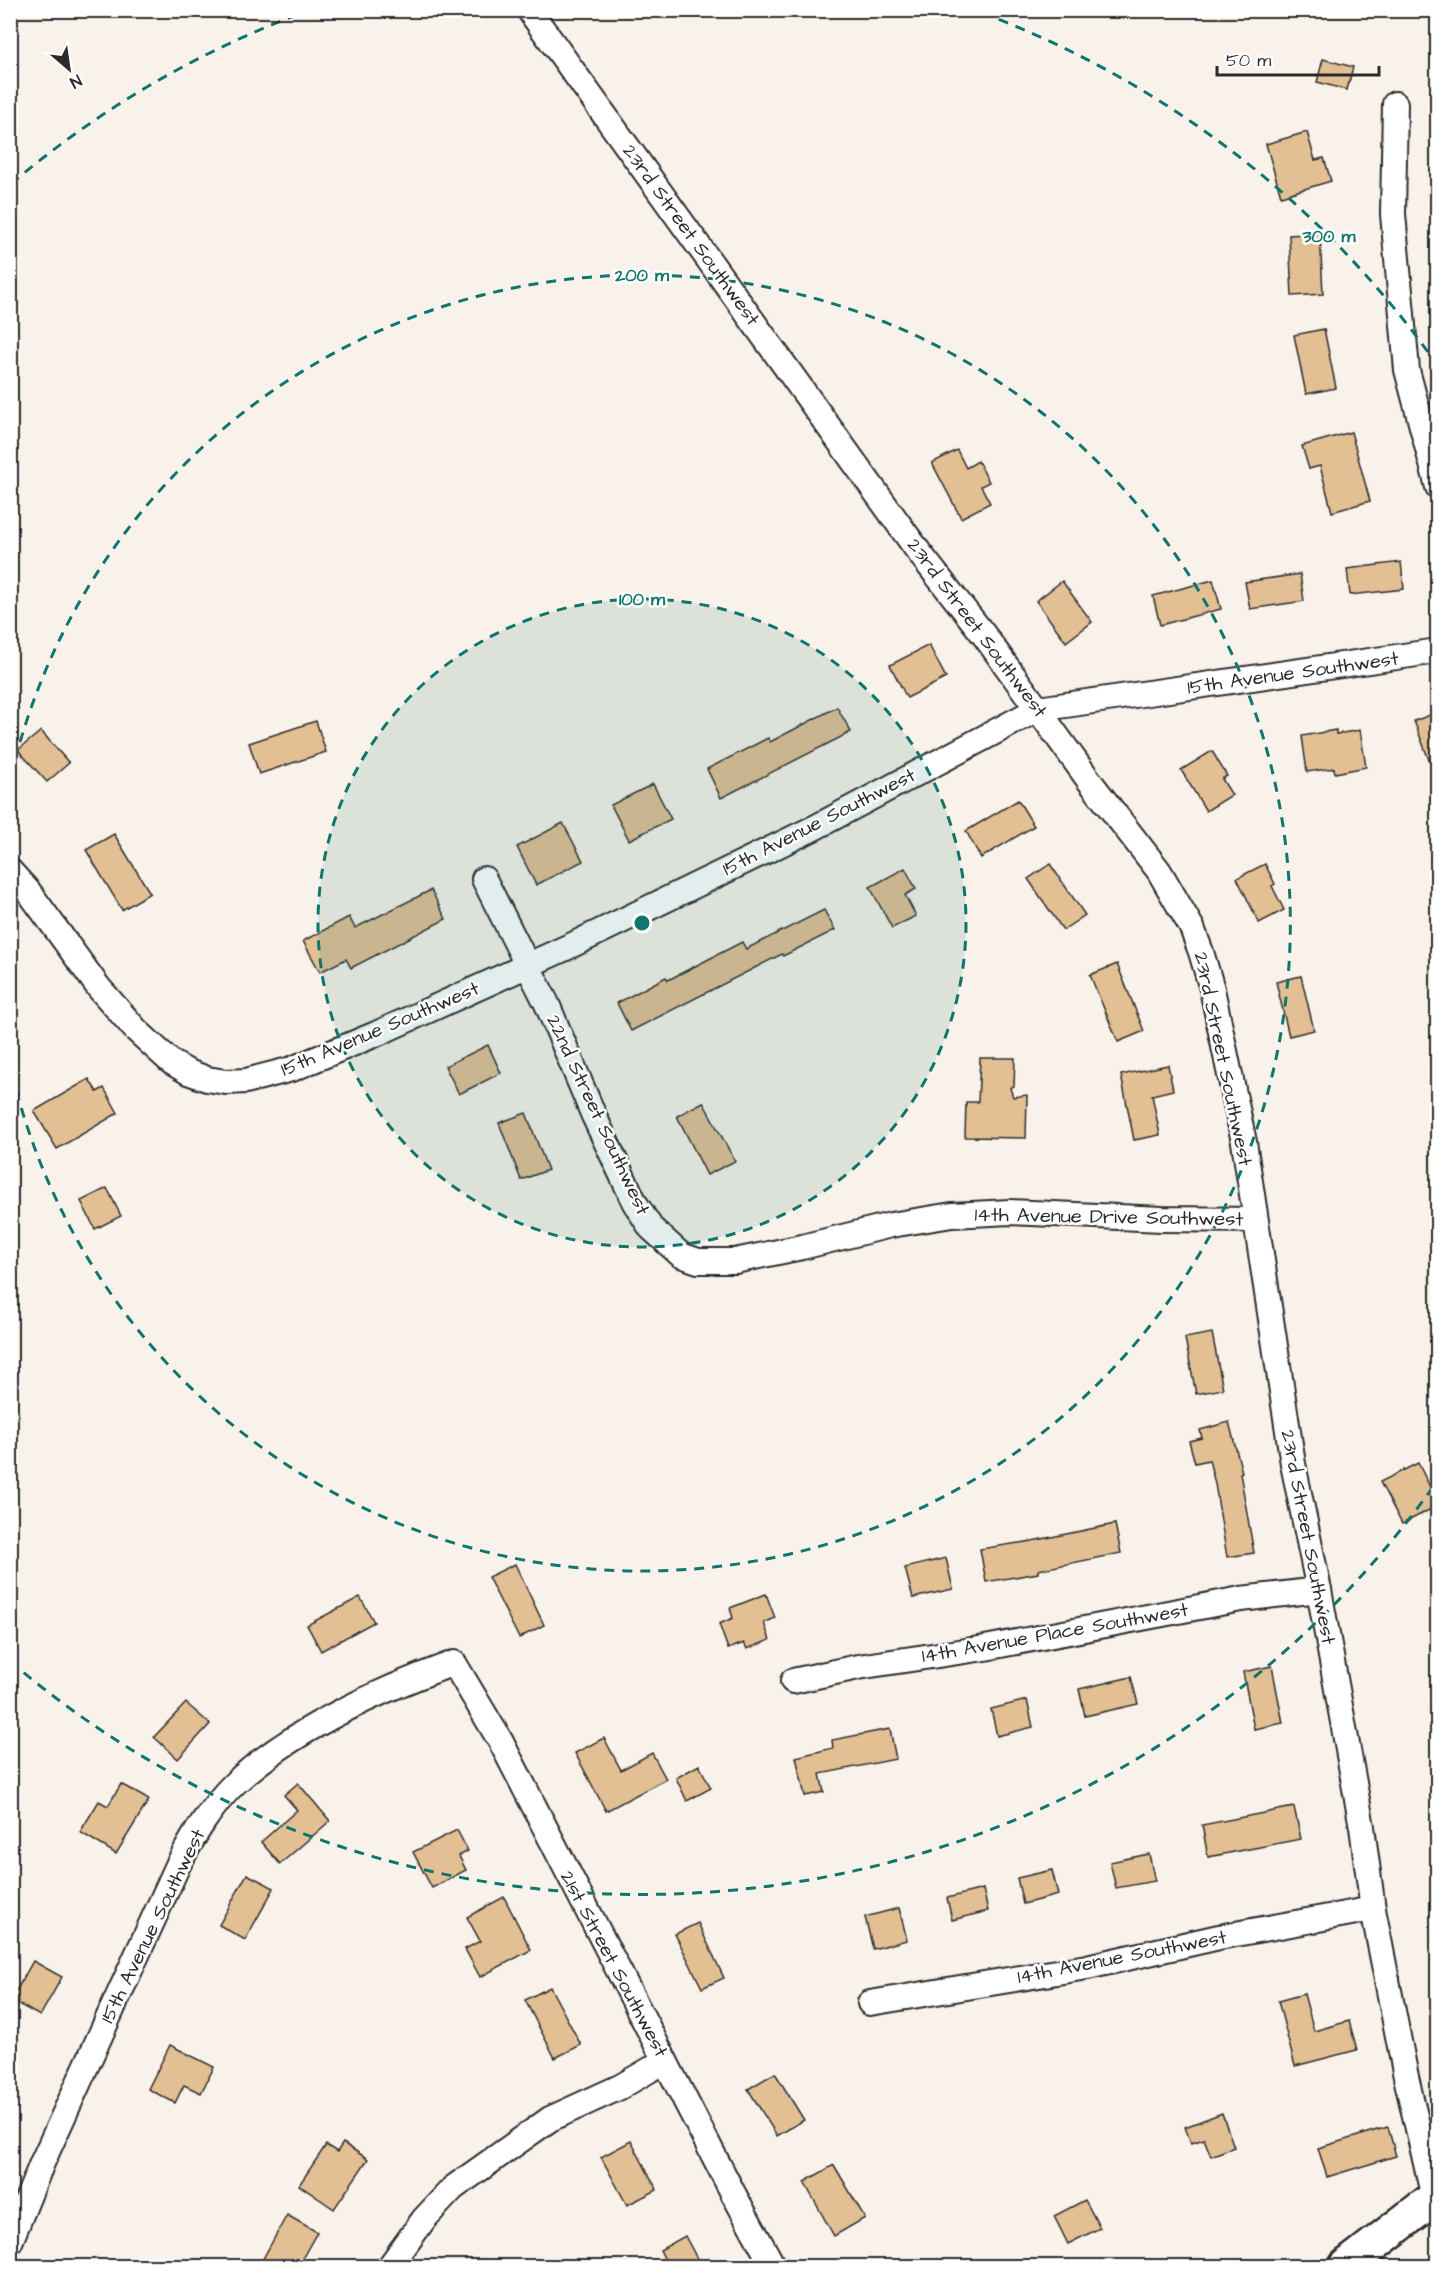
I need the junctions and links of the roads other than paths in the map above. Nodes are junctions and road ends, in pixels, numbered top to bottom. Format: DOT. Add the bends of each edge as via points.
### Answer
graph roads {
  1 [pos="529,10"];
  2 [pos="1395,104"];
  3 [pos="1437,487"];
  4 [pos="1437,651"];
  5 [pos="1038,709"];
  6 [pos="10,871"];
  7 [pos="484,879"];
  8 [pos="528,964"];
  9 [pos="1255,1220"];
  10 [pos="681,1255"];
  11 [pos="1319,1590"];
  12 [pos="454,1663"];
  13 [pos="793,1681"];
  14 [pos="1373,1909"];
  15 [pos="870,2003"];
  16 [pos="664,2061"];
  17 [pos="1436,2196"];
  18 [pos="10,2242"];
  19 [pos="390,2266"];
  20 [pos="773,2266"];
  21 [pos="1346,2266"];
  1 -- 5 [label="street, 23rd Street Southwest" via="921,555"];
  2 -- 3 [label="street" via="1393,214 1407,370"];
  4 -- 5 [label="street, 15th Avenue Southwest"];
  5 -- 8 [label="street, 15th Avenue Southwest" via="816,827"];
  5 -- 9 [label="street, 23rd Street Southwest" via="1159,871 1192,928 1214,1000 1244,1142"];
  6 -- 8 [label="street, 15th Avenue Southwest" via="136,1030 171,1062 207,1079 246,1081 292,1069"];
  7 -- 8 [label="street, 22nd Street Southwest"];
  8 -- 10 [label="street, 22nd Street Southwest" via="636,1203 651,1228"];
  9 -- 10 [label="street, 14th Avenue Drive Southwest" via="963,1214 891,1225 735,1261 698,1261"];
  9 -- 11 [label="street, 23rd Street Southwest" via="1293,1464"];
  11 -- 13 [label="street, 14th Avenue Place Southwest" via="1241,1599"];
  11 -- 14 [label="street, 23rd Street Southwest"];
  12 -- 16 [label="street, 21st Street Southwest" via="501,1742"];
  12 -- 18 [label="street, 15th Avenue Southwest" via="400,1682 326,1720 236,1782 215,1805 178,1864"];
  14 -- 15 [label="street, 14th Avenue Southwest" via="1219,1937 1087,1967"];
  14 -- 17 [label="street, 23rd Street Southwest" via="1406,2077"];
  16 -- 19 [label="street" via="620,2087 550,2119 453,2188 424,2219"];
  16 -- 20 [label="street, 21st Street Southwest"];
  17 -- 21 [label="street"];
}
